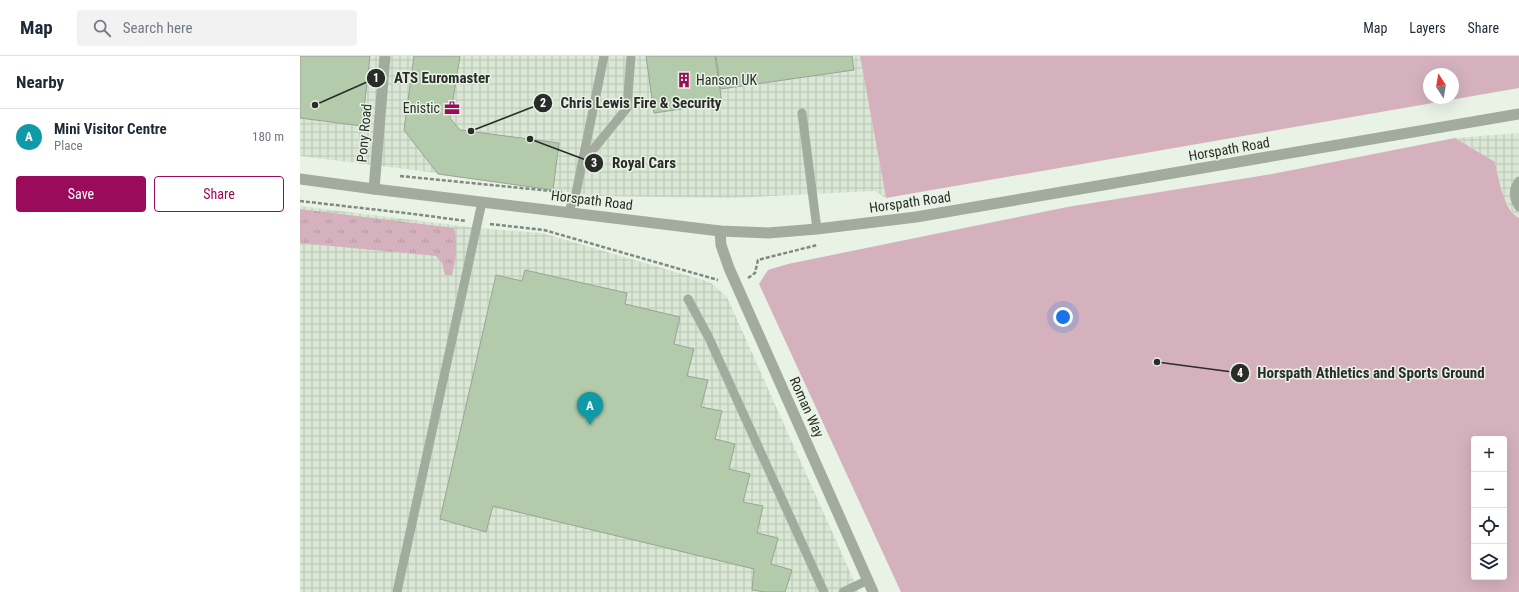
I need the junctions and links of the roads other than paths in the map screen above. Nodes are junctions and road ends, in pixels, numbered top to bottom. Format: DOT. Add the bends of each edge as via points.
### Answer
graph roads {
  1 [pos="386,56"];
  2 [pos="604,56"];
  3 [pos="631,56"];
  4 [pos="802,113"];
  5 [pos="1519,114"];
  6 [pos="582,163"];
  7 [pos="300,179"];
  8 [pos="1519,181"];
  9 [pos="374,189"];
  10 [pos="482,202"];
  11 [pos="1519,207"];
  12 [pos="568,213"];
  13 [pos="817,229"];
  14 [pos="720,231"];
  15 [pos="688,299"];
  16 [pos="868,580"];
  17 [pos="397,592"];
  18 [pos="824,592"];
  19 [pos="843,592"];
  20 [pos="874,592"];
  1 -- 9 [label="street, Pony Road"];
  2 -- 6 [label="lane"];
  3 -- 6 [label="lane" via="627,108"];
  4 -- 13 [label="lane"];
  5 -- 13 [label="street, Horspath Road" via="916,217"];
  6 -- 12 [label="lane" via="576,193"];
  7 -- 9 [label="street, Horspath Road"];
  8 -- 11 [label="lane" via="1514,189"];
  9 -- 10 [label="street, Horspath Road"];
  10 -- 12 [label="street, Horspath Road"];
  10 -- 17 [label="lane"];
  12 -- 14 [label="street, Horspath Road"];
  13 -- 14 [label="street, Horspath Road" via="768,233"];
  14 -- 16 [label="street, Roman Way" via="721,245 729,268"];
  15 -- 18 [label="lane" via="709,338"];
  16 -- 19 [label="lane"];
  16 -- 20 [label="street, Roman Way"];
}
